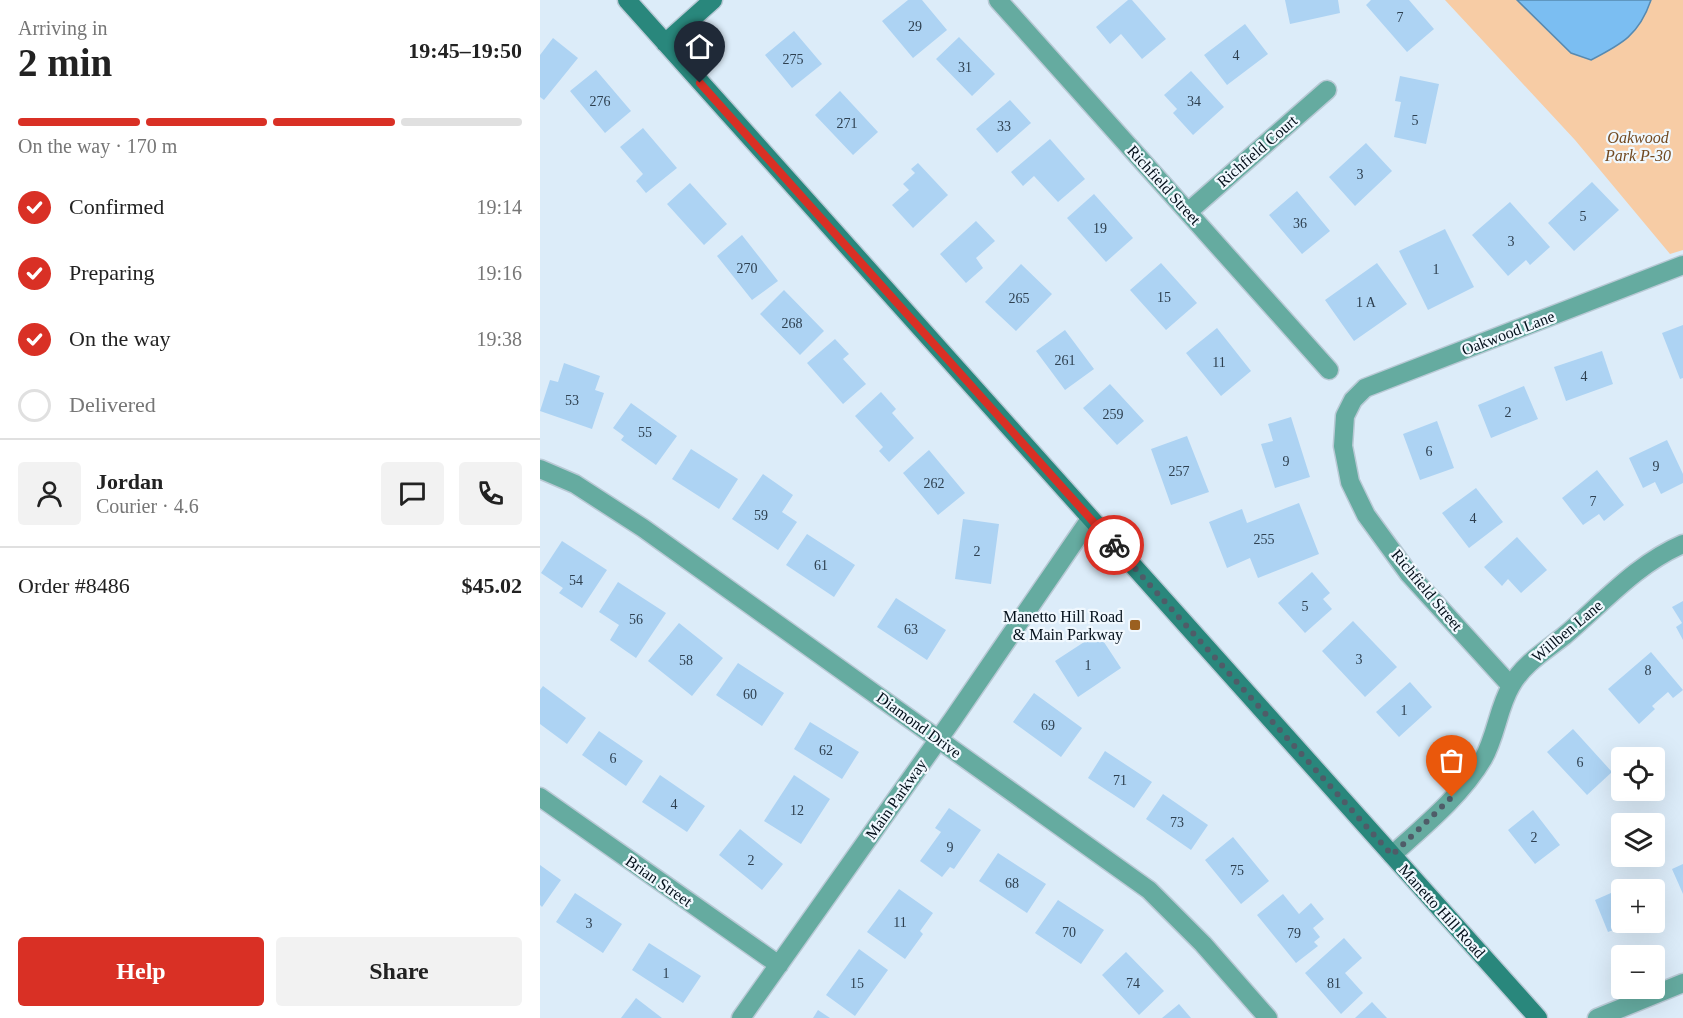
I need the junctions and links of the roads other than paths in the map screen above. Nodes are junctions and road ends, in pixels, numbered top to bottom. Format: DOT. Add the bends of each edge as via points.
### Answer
graph roads {
  1 [pos="627,0"];
  2 [pos="713,0"];
  3 [pos="998,0"];
  4 [pos="665,43"];
  5 [pos="1327,90"];
  6 [pos="1188,212"];
  7 [pos="1683,265"];
  8 [pos="1329,370"];
  9 [pos="1345,416"];
  10 [pos="540,469"];
  11 [pos="1090,519"];
  12 [pos="1683,544"];
  13 [pos="1511,686"];
  14 [pos="939,738"];
  15 [pos="540,797"];
  16 [pos="1392,855"];
  17 [pos="778,965"];
  18 [pos="1683,983"];
  19 [pos="741,1018"];
  20 [pos="1268,1018"];
  21 [pos="1538,1018"];
  22 [pos="1597,1018"];
  1 -- 4 [label="main road, Manetto Hill Road"];
  2 -- 4 [label="main road"];
  3 -- 6 [label="street, Richfield Street"];
  4 -- 11 [label="main road, Manetto Hill Road"];
  5 -- 6 [label="street, Richfield Court"];
  6 -- 8 [label="street, Richfield Street"];
  7 -- 9 [label="street, Oakwood Lane" via="1365,388"];
  9 -- 13 [label="street, Richfield Street" via="1343,446 1350,482 1366,515 1409,574"];
  10 -- 14 [label="street, Diamond Drive" via="576,484 643,528"];
  11 -- 14 [label="street, Main Parkway"];
  11 -- 16 [label="main road, Manetto Hill Road"];
  12 -- 13 [label="street, Willben Lane" via="1623,582 1530,662"];
  13 -- 16 [label="street, Willben Lane" via="1484,758"];
  14 -- 17 [label="street, Main Parkway"];
  14 -- 20 [label="street, Diamond Drive" via="1149,890"];
  15 -- 17 [label="street, Brian Street"];
  16 -- 21 [label="main road, Manetto Hill Road"];
  17 -- 19 [label="street, Main Parkway"];
  18 -- 22 [label="street"];
}
